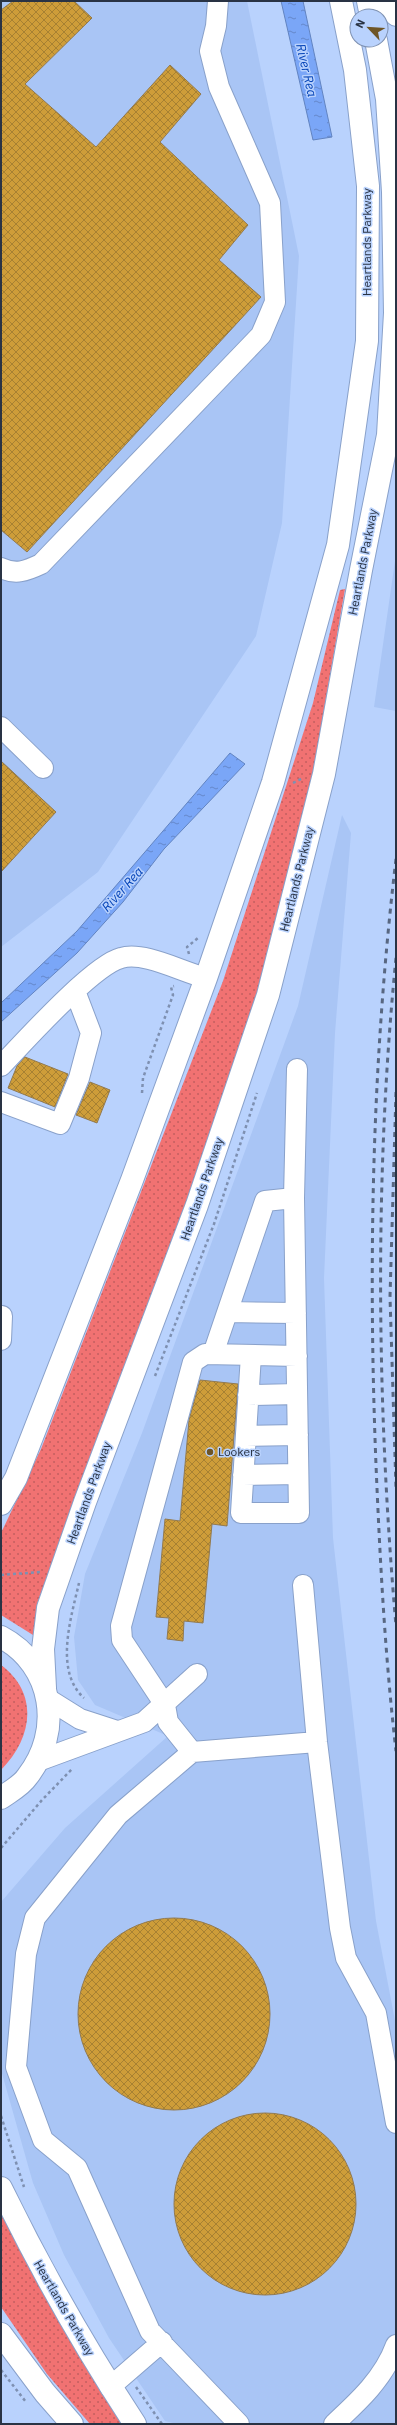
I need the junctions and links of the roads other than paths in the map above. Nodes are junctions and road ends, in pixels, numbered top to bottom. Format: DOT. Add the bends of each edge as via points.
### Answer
graph roads {
  1 [pos="218,1"];
  2 [pos="341,1"];
  3 [pos="380,1"];
  4 [pos="396,16"];
  5 [pos="377,48"];
  6 [pos="396,76"];
  7 [pos="386,99"];
  8 [pos="1,568"];
  9 [pos="1,727"];
  10 [pos="43,768"];
  11 [pos="200,977"];
  12 [pos="75,992"];
  13 [pos="1,1066"];
  14 [pos="298,1069"];
  15 [pos="1,1102"];
  16 [pos="294,1198"];
  17 [pos="228,1312"];
  18 [pos="296,1313"];
  19 [pos="2,1316"];
  20 [pos="1,1340"];
  21 [pos="213,1354"];
  22 [pos="251,1355"];
  23 [pos="297,1356"];
  24 [pos="297,1394"];
  25 [pos="248,1395"];
  26 [pos="298,1435"];
  27 [pos="246,1436"];
  28 [pos="298,1474"];
  29 [pos="243,1475"];
  30 [pos="1,1504"];
  31 [pos="302,1585"];
  32 [pos="1,1637"];
  33 [pos="197,1674"];
  34 [pos="47,1693"];
  35 [pos="165,1705"];
  36 [pos="117,1731"];
  37 [pos="317,1742"];
  38 [pos="192,1752"];
  39 [pos="38,1760"];
  40 [pos="26,1779"];
  41 [pos="1,1798"];
  42 [pos="1,1807"];
  43 [pos="396,2123"];
  44 [pos="1,2188"];
  45 [pos="1,2334"];
  46 [pos="162,2342"];
  47 [pos="396,2345"];
  48 [pos="110,2387"];
  49 [pos="72,2424"];
  50 [pos="135,2424"];
  51 [pos="239,2424"];
  52 [pos="334,2424"];
  1 -- 8 [label="lane" via="210,51 219,87 270,203 275,302 262,335 41,564 15,573"];
  2 -- 11 [label="main road, Heartlands Parkway" via="358,91 368,186 368,342 338,545 273,782"];
  3 -- 4 [label="lane"];
  5 -- 7 [label="main road, Heartlands Parkway"];
  6 -- 7 [label="lane"];
  7 -- 34 [label="main road, Heartlands Parkway" via="393,192 395,313 388,435 324,774 268,995 197,1205 48,1608 43,1648"];
  9 -- 10 [label="lane"];
  11 -- 12 [label="lane" via="148,958 120,958 91,976"];
  11 -- 30 [label="main road, Heartlands Parkway" via="114,1224 16,1478"];
  12 -- 13 [label="lane"];
  12 -- 15 [label="lane" via="91,1033 79,1078 60,1124"];
  14 -- 16 [label="lane"];
  16 -- 17 [label="lane" via="265,1201"];
  16 -- 18 [label="lane"];
  17 -- 18 [label="lane"];
  17 -- 21 [label="lane"];
  18 -- 23 [label="lane"];
  19 -- 20 [label="lane"];
  21 -- 22 [label="lane"];
  21 -- 35 [label="lane" via="205,1354 192,1362 121,1626 122,1640"];
  22 -- 23 [label="lane"];
  22 -- 25 [label="lane"];
  23 -- 24 [label="lane"];
  24 -- 25 [label="lane"];
  24 -- 26 [label="lane"];
  25 -- 27 [label="lane"];
  26 -- 27 [label="lane"];
  26 -- 28 [label="lane"];
  27 -- 29 [label="lane"];
  28 -- 29 [label="lane"];
  28 -- 29 [label="lane" via="299,1513 241,1512"];
  31 -- 37 [label="lane"];
  32 -- 34 [label="main road" via="13,1643 33,1662"];
  33 -- 35 [label="lane"];
  34 -- 36 [label="lane" via="80,1719"];
  34 -- 39 [label="main road, Heartlands Parkway" via="50,1727"];
  35 -- 36 [label="lane" via="144,1722"];
  35 -- 38 [label="lane" via="168,1722"];
  36 -- 39 [label="lane"];
  37 -- 38 [label="lane"];
  37 -- 43 [label="lane" via="346,1958 376,2013"];
  38 -- 46 [label="lane" via="118,1815 35,1918 26,1954 16,2067 44,2140 77,2168 150,2331"];
  39 -- 40 [label="main road, Heartlands Parkway"];
  40 -- 41 [label="main road"];
  40 -- 42 [label="main road"];
  44 -- 48 [label="main road, Heartlands Parkway" via="38,2263"];
  45 -- 49 [label="main road"];
  46 -- 48 [label="lane"];
  46 -- 51 [label="lane"];
  47 -- 52 [label="lane" via="390,2361 364,2397"];
  48 -- 50 [label="main road, Heartlands Parkway"];
}
